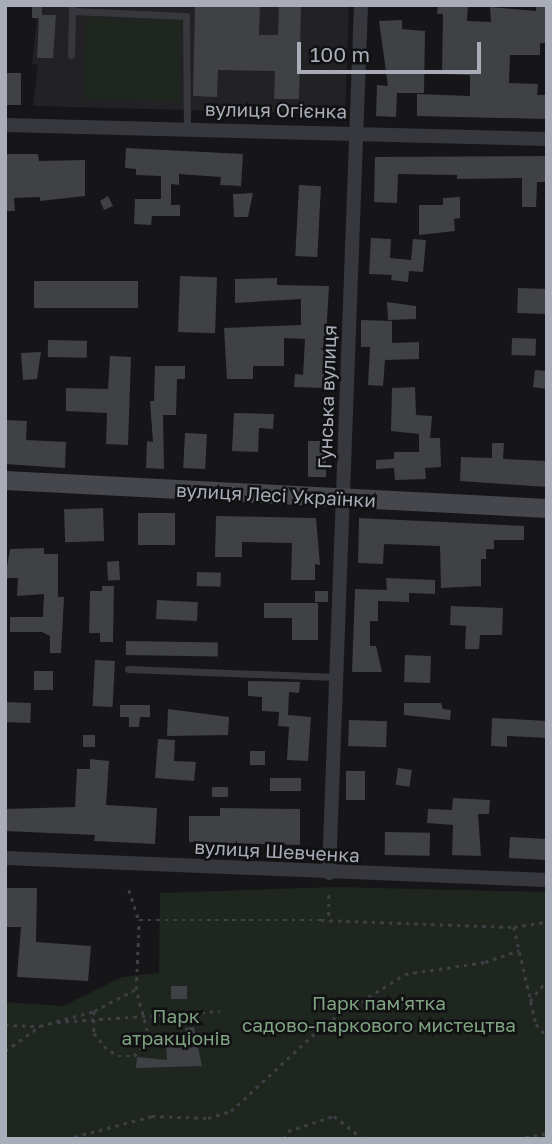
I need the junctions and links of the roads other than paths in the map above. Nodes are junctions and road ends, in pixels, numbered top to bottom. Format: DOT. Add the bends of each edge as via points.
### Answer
graph roads {
  1 [pos="361,5"];
  2 [pos="72,8"];
  3 [pos="71,55"];
  4 [pos="5,125"];
  5 [pos="187,128"];
  6 [pos="355,131"];
  7 [pos="547,139"];
  8 [pos="5,480"];
  9 [pos="342,499"];
  10 [pos="547,508"];
  11 [pos="128,669"];
  12 [pos="336,677"];
  13 [pos="5,858"];
  14 [pos="329,873"];
  15 [pos="547,880"];
  1 -- 6 [label="street, Гунська вулиця"];
  2 -- 3 [label="lane"];
  2 -- 5 [label="lane" via="186,16"];
  4 -- 5 [label="street, вулиця Огієнка"];
  5 -- 6 [label="street, вулиця Огієнка"];
  6 -- 7 [label="street, вулиця Огієнка"];
  6 -- 9 [label="street, Гунська вулиця"];
  8 -- 9 [label="street, вулиця Лесі Українки"];
  9 -- 10 [label="street, вулиця Лесі Українки"];
  9 -- 12 [label="street, Гунська вулиця"];
  11 -- 12 [label="lane"];
  12 -- 14 [label="street, Гунська вулиця"];
  13 -- 14 [label="street, вулиця Шевченка"];
  14 -- 15 [label="street, вулиця Шевченка"];
}
